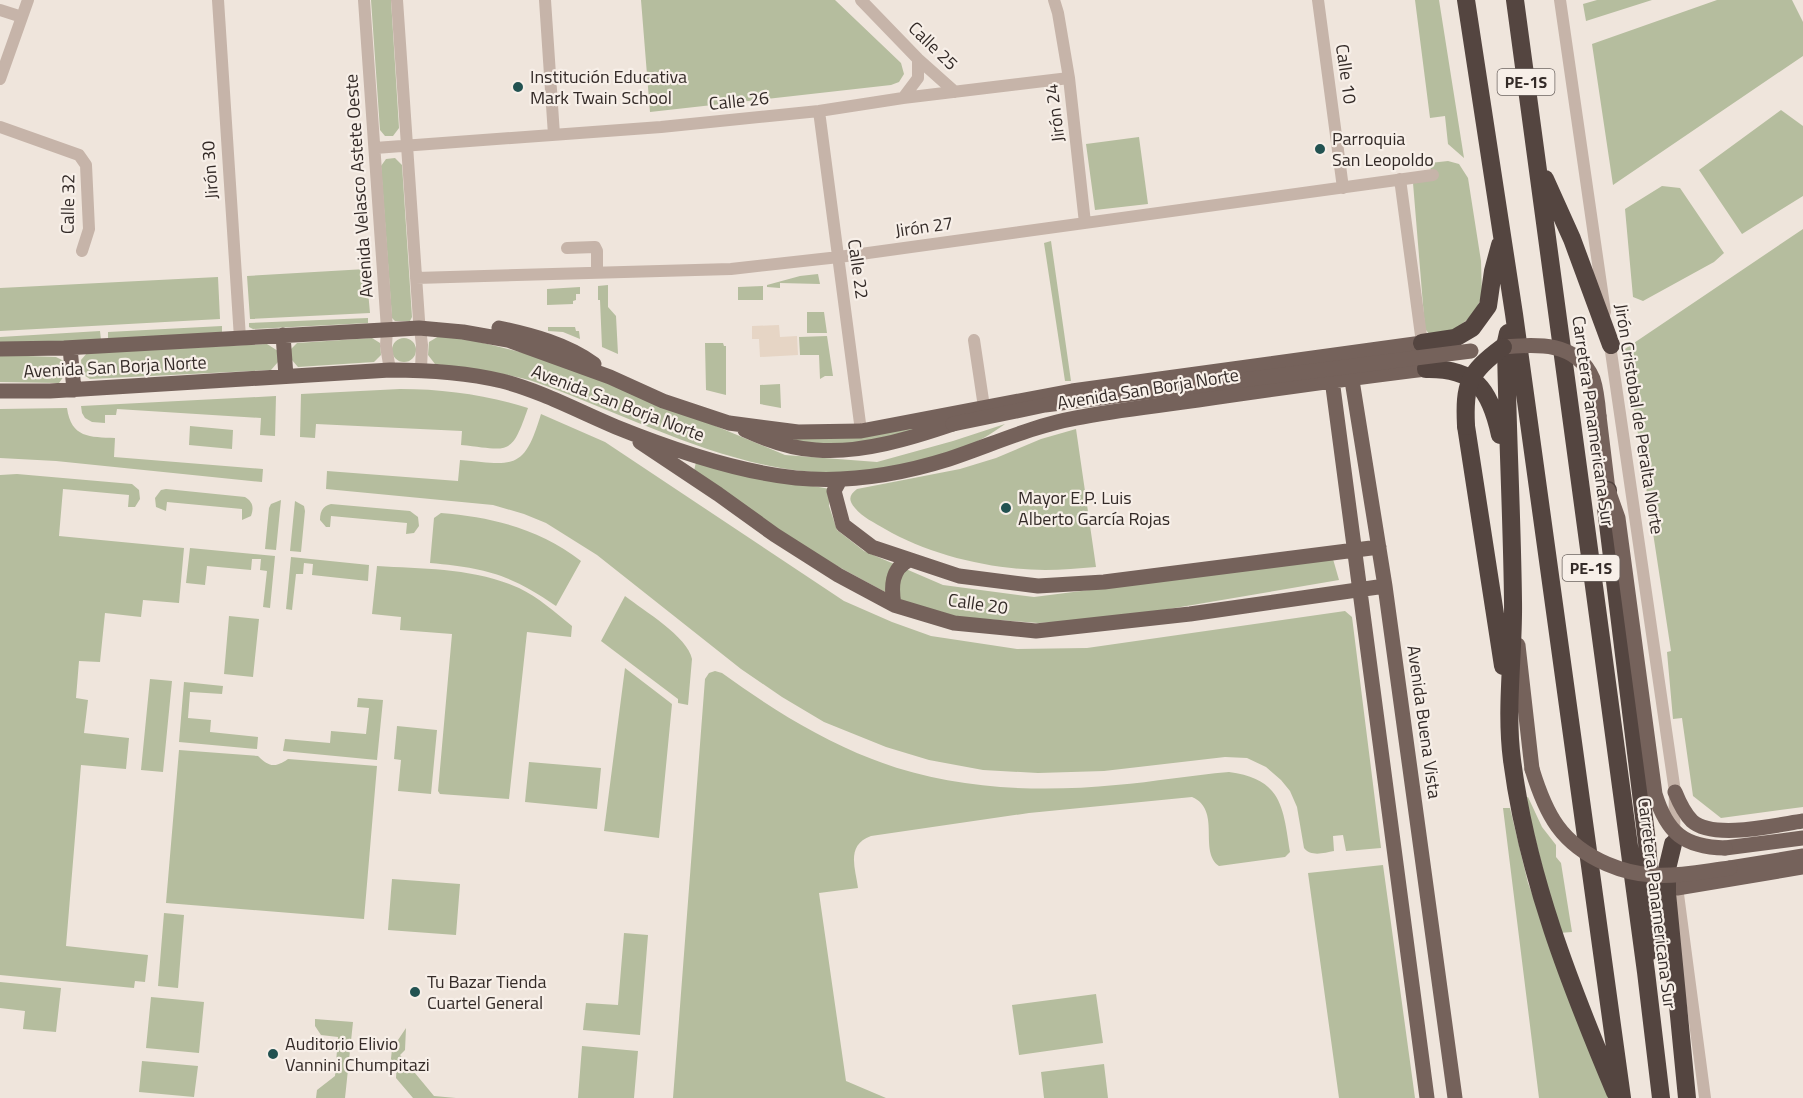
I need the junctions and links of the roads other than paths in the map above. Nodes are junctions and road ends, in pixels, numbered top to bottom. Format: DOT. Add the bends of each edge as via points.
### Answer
graph roads {
  1 [pos="28,0"];
  2 [pos="218,0"];
  3 [pos="364,0"];
  4 [pos="397,0"];
  5 [pos="545,0"];
  6 [pos="861,0"];
  7 [pos="1054,0"];
  8 [pos="1317,0"];
  9 [pos="1466,0"];
  10 [pos="1515,0"];
  11 [pos="1560,0"];
  12 [pos="0,10"];
  13 [pos="22,17"];
  14 [pos="918,59"];
  15 [pos="1069,78"];
  16 [pos="0,79"];
  17 [pos="955,92"];
  18 [pos="903,98"];
  19 [pos="819,111"];
  20 [pos="0,127"];
  21 [pos="554,135"];
  22 [pos="407,146"];
  23 [pos="375,148"];
  24 [pos="1537,164"];
  25 [pos="1433,175"];
  26 [pos="1400,180"];
  27 [pos="1343,188"];
  28 [pos="1085,223"];
  29 [pos="1502,239"];
  30 [pos="567,248"];
  31 [pos="82,250"];
  32 [pos="839,257"];
  33 [pos="597,272"];
  34 [pos="416,278"];
  35 [pos="1514,314"];
  36 [pos="419,324"];
  37 [pos="387,329"];
  38 [pos="283,335"];
  39 [pos="240,338"];
  40 [pos="974,340"];
  41 [pos="1422,343"];
  42 [pos="1611,345"];
  43 [pos="70,348"];
  44 [pos="1503,348"];
  45 [pos="0,349"];
  46 [pos="1348,352"];
  47 [pos="1329,354"];
  48 [pos="421,369"];
  49 [pos="1426,369"];
  50 [pos="390,370"];
  51 [pos="286,376"];
  52 [pos="1352,378"];
  53 [pos="1332,381"];
  54 [pos="74,390"];
  55 [pos="0,391"];
  56 [pos="984,407"];
  57 [pos="729,423"];
  58 [pos="617,427"];
  59 [pos="861,431"];
  60 [pos="1508,474"];
  61 [pos="840,480"];
  62 [pos="1608,490"];
  63 [pos="1379,547"];
  64 [pos="1354,550"];
  65 [pos="909,560"];
  66 [pos="1385,586"];
  67 [pos="1361,590"];
  68 [pos="1513,603"];
  69 [pos="894,605"];
  70 [pos="1510,709"];
  71 [pos="1675,792"];
  72 [pos="1803,821"];
  73 [pos="1803,838"];
  74 [pos="1673,844"];
  75 [pos="1803,856"];
  76 [pos="1803,867"];
  77 [pos="1677,888"];
  78 [pos="1646,972"];
  79 [pos="1427,1098"];
  80 [pos="1455,1098"];
  81 [pos="1618,1098"];
  82 [pos="1622,1098"];
  83 [pos="1661,1098"];
  84 [pos="1687,1098"];
  85 [pos="1705,1098"];
  1 -- 13 [label="street"];
  2 -- 39 [label="street, Jirón 30"];
  3 -- 23 [label="street, Avenida Velasco Astete Oeste"];
  4 -- 22 [label="street"];
  5 -- 21 [label="street"];
  6 -- 14 [label="street, Calle 25"];
  7 -- 15 [label="street, Jirón 24"];
  8 -- 27 [label="street, Calle 10"];
  9 -- 29 [label="highway, PE-1S"];
  10 -- 24 [label="highway, Carretera Panamericana Sur / PE-1S"];
  11 -- 42 [label="street, Jirón Cristobal de Peralta Norte"];
  12 -- 13 [label="street"];
  13 -- 16 [label="street"];
  14 -- 17 [label="street, Calle 25"];
  14 -- 18 [label="street" via="918,78"];
  15 -- 17 [label="street, Calle 26"];
  15 -- 28 [label="street, Jirón 24"];
  17 -- 18 [label="street, Calle 26"];
  18 -- 19 [label="street, Calle 26"];
  19 -- 21 [label="street, Calle 26"];
  19 -- 32 [label="street, Calle 22"];
  20 -- 31 [label="street, Calle 32" via="83,159 89,229"];
  21 -- 22 [label="street, Calle 26"];
  22 -- 23 [label="street, Calle 26"];
  22 -- 34 [label="street"];
  23 -- 37 [label="street, Avenida Velasco Astete Oeste"];
  24 -- 42 [label="highway" via="1572,239"];
  24 -- 78 [label="highway, Carretera Panamericana Sur / PE-1S"];
  25 -- 26 [label="street, Jirón 27"];
  26 -- 27 [label="street, Jirón 27"];
  26 -- 41 [label="street"];
  27 -- 28 [label="street, Jirón 27"];
  28 -- 32 [label="street, Jirón 27"];
  29 -- 35 [label="highway, PE-1S"];
  29 -- 41 [label="highway" via="1488,306 1472,328 1455,338"];
  30 -- 33 [label="street" via="595,247"];
  32 -- 33 [label="street, Jirón 27" via="731,268"];
  32 -- 59 [label="street, Calle 22"];
  33 -- 34 [label="street, Jirón 27"];
  34 -- 36 [label="street"];
  35 -- 60 [label="highway" via="1506,342"];
  35 -- 82 [label="highway, PE-1S"];
  36 -- 37 [label="main road, Avenida San Borja Norte"];
  36 -- 48 [label="street"];
  36 -- 57 [label="main road, Avenida San Borja Norte" via="508,340"];
  37 -- 38 [label="main road, Avenida San Borja Norte"];
  37 -- 50 [label="street, Avenida Velasco Astete Oeste"];
  38 -- 39 [label="main road, Avenida San Borja Norte"];
  38 -- 51 [label="main road"];
  39 -- 43 [label="main road, Avenida San Borja Norte"];
  40 -- 56 [label="street"];
  41 -- 46 [label="main road, Avenida San Borja Norte"];
  42 -- 71 [label="street, Jirón Cristobal de Peralta Norte"];
  43 -- 45 [label="main road, Avenida San Borja Norte"];
  43 -- 54 [label="main road"];
  44 -- 57 [label="main road, bridge" via="1046,405 953,424 892,442 837,450 769,441"];
  44 -- 62 [label="main road, bridge" via="1548,345 1566,352 1587,369 1596,393"];
  44 -- 70 [label="highway, bridge" via="1469,382 1465,405"];
  46 -- 47 [label="main road, Avenida San Borja Norte"];
  46 -- 52 [label="main road, Avenida Buena Vista"];
  47 -- 53 [label="main road"];
  47 -- 56 [label="main road, Avenida San Borja Norte"];
  48 -- 50 [label="main road, Avenida San Borja Norte"];
  48 -- 58 [label="main road, Avenida San Borja Norte" via="503,381"];
  49 -- 52 [label="main road, Avenida San Borja Norte"];
  49 -- 60 [label="highway" via="1459,373 1475,381 1488,396 1496,415"];
  50 -- 51 [label="main road, Avenida San Borja Norte"];
  51 -- 54 [label="main road, Avenida San Borja Norte"];
  52 -- 53 [label="main road, Avenida San Borja Norte"];
  52 -- 63 [label="main road, Avenida Buena Vista"];
  53 -- 61 [label="main road, Avenida San Borja Norte" via="1077,417 949,459 900,472"];
  53 -- 64 [label="main road"];
  54 -- 55 [label="main road, Avenida San Borja Norte"];
  56 -- 59 [label="main road, Avenida San Borja Norte"];
  57 -- 59 [label="main road, Avenida San Borja Norte" via="798,432"];
  58 -- 61 [label="main road, Avenida San Borja Norte" via="686,452 759,471"];
  58 -- 69 [label="main road, Calle 20" via="813,560"];
  60 -- 68 [label="highway"];
  61 -- 65 [label="main road, Calle 20" via="834,491 843,525 872,547"];
  62 -- 73 [label="main road, bridge" via="1618,518 1660,811 1683,839 1704,848"];
  62 -- 78 [label="highway" via="1606,508 1647,842 1653,928"];
  63 -- 64 [label="main road, Calle 20"];
  63 -- 66 [label="main road, Avenida Buena Vista"];
  64 -- 65 [label="main road, Calle 20" via="1104,582 1038,586 959,576"];
  64 -- 67 [label="main road"];
  65 -- 69 [label="main road" via="893,579"];
  66 -- 67 [label="main road, Calle 20"];
  66 -- 80 [label="main road, Avenida Buena Vista"];
  67 -- 69 [label="main road, Calle 20" via="1036,631 954,623"];
  67 -- 79 [label="main road"];
  68 -- 70 [label="highway"];
  68 -- 75 [label="main road, bridge" via="1532,770 1540,797 1571,844 1597,860 1633,873 1652,875"];
  70 -- 81 [label="highway" via="1514,776 1541,898"];
  71 -- 72 [label="main road" via="1693,822 1708,829 1745,829"];
  71 -- 74 [label="street, Jirón Cristobal de Peralta Norte"];
  74 -- 77 [label="street, Jirón Cristobal de Peralta Norte"];
  74 -- 84 [label="highway" via="1667,894"];
  76 -- 77 [label="main road"];
  77 -- 85 [label="street, Jirón Cristobal de Peralta Norte"];
  78 -- 83 [label="highway, Carretera Panamericana Sur / PE-1S"];
}
